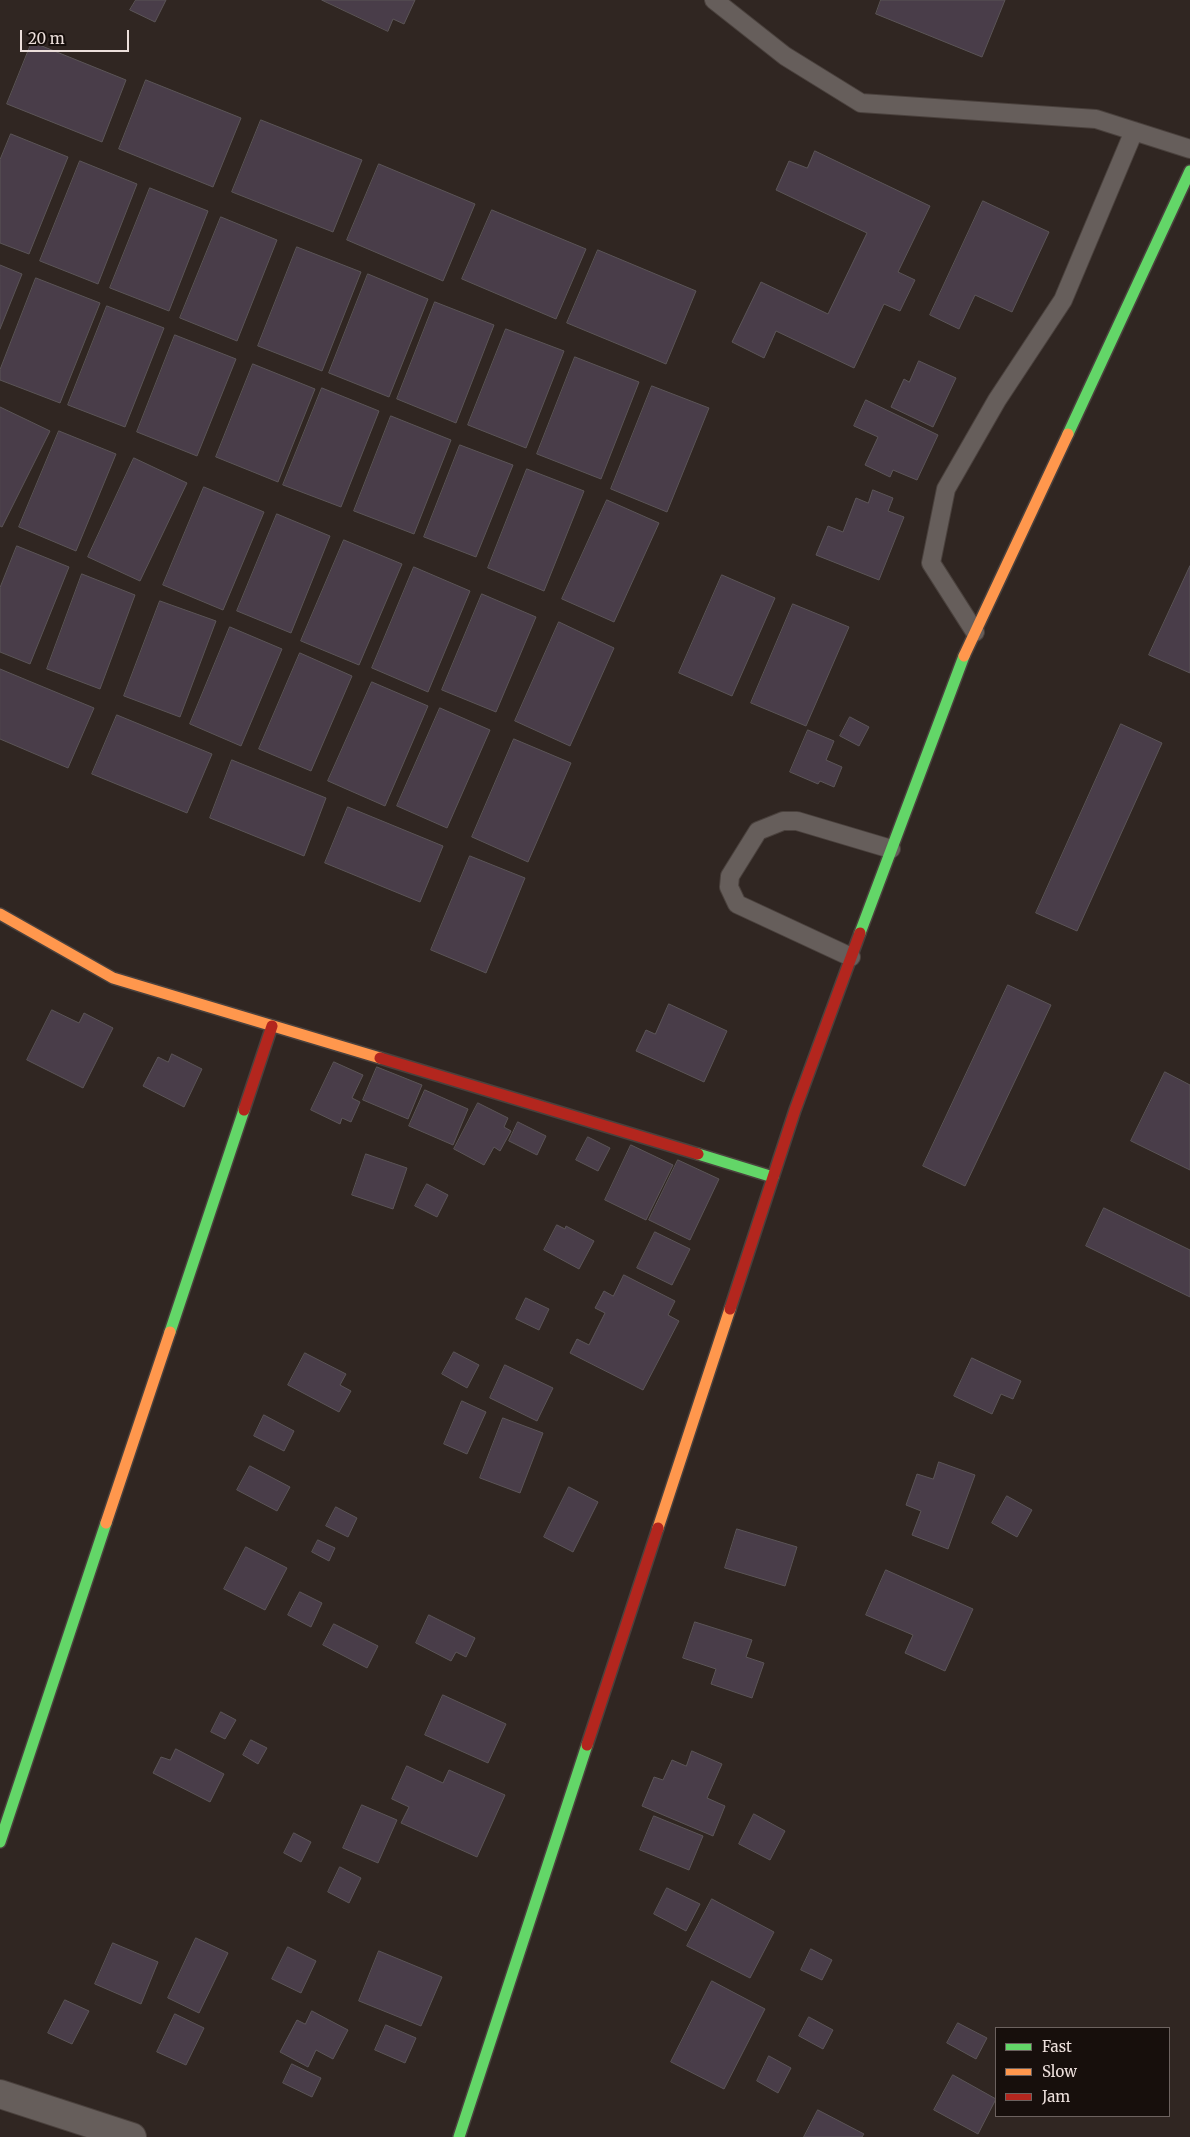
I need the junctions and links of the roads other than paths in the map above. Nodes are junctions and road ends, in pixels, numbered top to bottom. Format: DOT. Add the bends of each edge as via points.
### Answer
graph roads {
  1 [pos="714,0"];
  2 [pos="1134,131"];
  3 [pos="1190,149"];
  4 [pos="1190,171"];
  5 [pos="975,632"];
  6 [pos="891,849"];
  7 [pos="0,914"];
  8 [pos="851,957"];
  9 [pos="272,1026"];
  10 [pos="772,1178"];
  11 [pos="0,1842"];
  12 [pos="0,2094"];
  13 [pos="132,2137"];
  14 [pos="459,2137"];
  1 -- 2 [label="lane" via="785,56 861,103 1096,119"];
  2 -- 3 [label="lane"];
  2 -- 5 [label="lane" via="1064,300 997,400 946,488 931,563"];
  4 -- 5 [label="main road"];
  5 -- 6 [label="main road"];
  6 -- 8 [label="main road"];
  6 -- 8 [label="lane" via="798,821 783,821 758,831 730,876 729,887 737,904"];
  7 -- 9 [label="main road" via="113,978"];
  8 -- 10 [label="main road"];
  9 -- 10 [label="main road"];
  9 -- 11 [label="main road"];
  10 -- 14 [label="main road"];
  12 -- 13 [label="street"];
}
